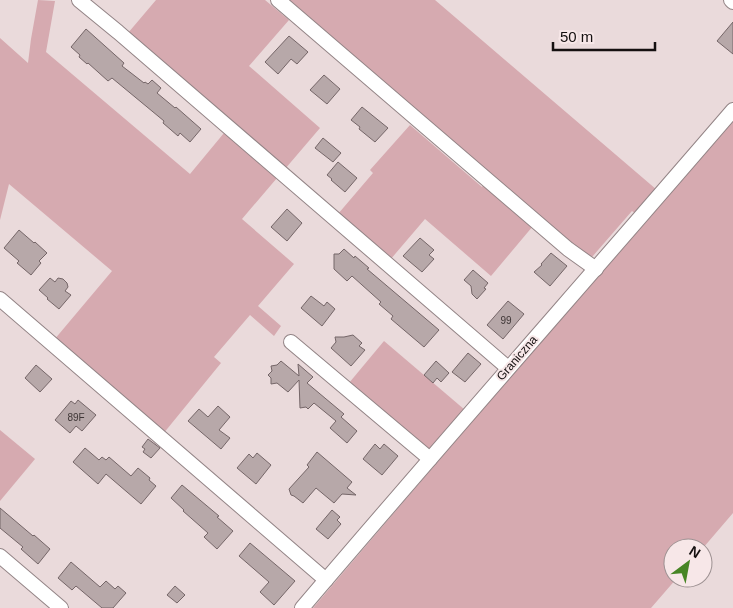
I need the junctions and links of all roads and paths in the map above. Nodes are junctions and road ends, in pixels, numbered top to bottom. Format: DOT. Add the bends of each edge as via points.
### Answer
graph roads {
  1 [pos="79,0"];
  2 [pos="278,0"];
  3 [pos="733,110"];
  4 [pos="596,269"];
  5 [pos="0,299"];
  6 [pos="291,342"];
  7 [pos="508,368"];
  8 [pos="430,459"];
  9 [pos="0,556"];
  10 [pos="326,580"];
  11 [pos="61,608"];
  12 [pos="302,608"];
  1 -- 7 [label="street"];
  2 -- 4 [label="street" via="568,249"];
  3 -- 4 [label="street, Graniczna"];
  4 -- 7 [label="street, Graniczna"];
  5 -- 10 [label="street"];
  6 -- 8 [label="street"];
  7 -- 8 [label="street, Graniczna"];
  8 -- 10 [label="street, Graniczna"];
  9 -- 11 [label="street"];
  10 -- 12 [label="street, Graniczna"];
}
